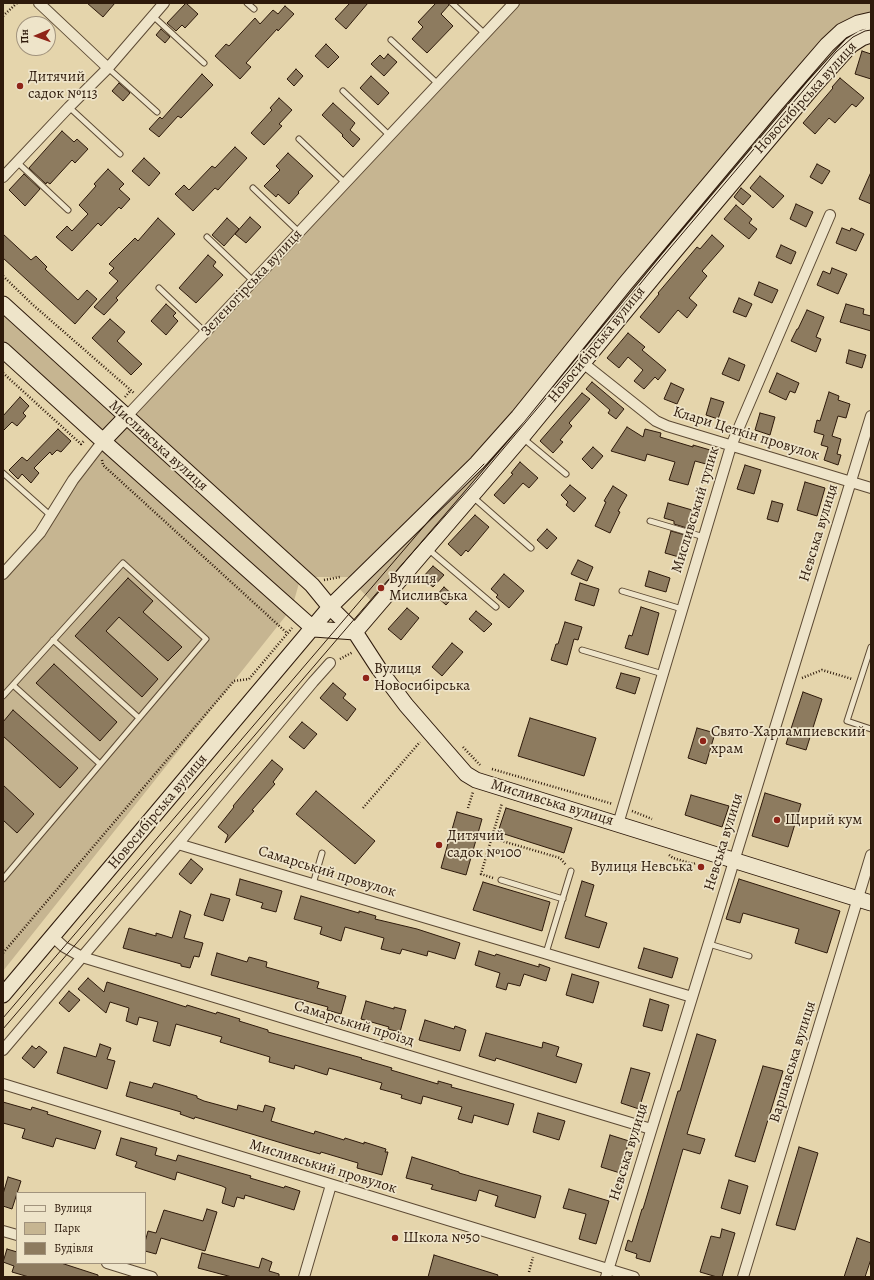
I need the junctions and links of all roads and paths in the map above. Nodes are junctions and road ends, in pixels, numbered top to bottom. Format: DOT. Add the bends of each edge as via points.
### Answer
graph roads {
  1 [pos="17,3"];
  2 [pos="39,3"];
  3 [pos="164,3"];
  4 [pos="248,3"];
  5 [pos="452,3"];
  6 [pos="514,3"];
  7 [pos="254,9"];
  8 [pos="3,16"];
  9 [pos="152,16"];
  10 [pos="871,20"];
  11 [pos="485,34"];
  12 [pos="871,35"];
  13 [pos="391,40"];
  14 [pos="204,63"];
  15 [pos="108,68"];
  16 [pos="438,84"];
  17 [pos="343,92"];
  18 [pos="68,107"];
  19 [pos="157,112"];
  20 [pos="390,136"];
  21 [pos="299,139"];
  22 [pos="120,154"];
  23 [pos="17,162"];
  24 [pos="3,178"];
  25 [pos="345,183"];
  26 [pos="253,188"];
  27 [pos="68,210"];
  28 [pos="830,215"];
  29 [pos="299,232"];
  30 [pos="207,237"];
  31 [pos="3,276"];
  32 [pos="254,281"];
  33 [pos="159,288"];
  34 [pos="3,304"];
  35 [pos="205,332"];
  36 [pos="3,350"];
  37 [pos="582,363"];
  38 [pos="3,373"];
  39 [pos="138,396"];
  40 [pos="871,416"];
  41 [pos="126,417"];
  42 [pos="522,437"];
  43 [pos="103,442"];
  44 [pos="81,444"];
  45 [pos="731,446"];
  46 [pos="101,457"];
  47 [pos="3,473"];
  48 [pos="566,474"];
  49 [pos="850,482"];
  50 [pos="871,488"];
  51 [pos="472,496"];
  52 [pos="50,515"];
  53 [pos="650,521"];
  54 [pos="409,530"];
  55 [pos="704,537"];
  56 [pos="426,548"];
  57 [pos="531,548"];
  58 [pos="4,571"];
  59 [pos="340,577"];
  60 [pos="317,583"];
  61 [pos="346,591"];
  62 [pos="622,591"];
  63 [pos="330,607"];
  64 [pos="496,607"];
  65 [pos="682,609"];
  66 [pos="295,624"];
  67 [pos="314,629"];
  68 [pos="355,632"];
  69 [pos="287,633"];
  70 [pos="53,640"];
  71 [pos="871,647"];
  72 [pos="582,650"];
  73 [pos="356,651"];
  74 [pos="330,664"];
  75 [pos="663,674"];
  76 [pos="860,682"];
  77 [pos="788,683"];
  78 [pos="13,685"];
  79 [pos="3,696"];
  80 [pos="139,718"];
  81 [pos="871,729"];
  82 [pos="420,742"];
  83 [pos="458,743"];
  84 [pos="100,764"];
  85 [pos="481,766"];
  86 [pos="488,768"];
  87 [pos="473,791"];
  88 [pos="503,801"];
  89 [pos="623,807"];
  90 [pos="363,808"];
  91 [pos="468,808"];
  92 [pos="659,822"];
  93 [pos="618,824"];
  94 [pos="492,838"];
  95 [pos="178,844"];
  96 [pos="322,853"];
  97 [pos="871,855"];
  98 [pos="734,860"];
  99 [pos="571,871"];
  100 [pos="3,879"];
  101 [pos="501,880"];
  102 [pos="313,884"];
  103 [pos="563,899"];
  104 [pos="864,900"];
  105 [pos="52,936"];
  106 [pos="708,944"];
  107 [pos="3,953"];
  108 [pos="546,953"];
  109 [pos="749,956"];
  110 [pos="82,957"];
  111 [pos="3,995"];
  112 [pos="692,996"];
  113 [pos="3,1050"];
  114 [pos="3,1084"];
  115 [pos="651,1130"];
  116 [pos="331,1185"];
  117 [pos="3,1231"];
  118 [pos="16,1236"];
  119 [pos="536,1247"];
  120 [pos="110,1264"];
  121 [pos="529,1272"];
  122 [pos="607,1273"];
  123 [pos="152,1277"];
  124 [pos="304,1277"];
  125 [pos="634,1277"];
  126 [pos="743,1277"];
  1 -- 8 [label="path"];
  2 -- 15 [label="street"];
  3 -- 9 [label="street"];
  4 -- 7 [label="lane"];
  5 -- 11 [label="lane"];
  6 -- 11 [label="street, Зеленогірська вулиця"];
  9 -- 14 [label="lane"];
  9 -- 15 [label="street"];
  10 -- 54 [label="main road, Новосибірська вулиця" via="842,31 827,45 630,278 518,417 477,463"];
  11 -- 16 [label="street, Зеленогірська вулиця"];
  12 -- 37 [label="main road, Новосибірська вулиця" via="851,45 813,87"];
  13 -- 16 [label="lane"];
  15 -- 18 [label="street"];
  15 -- 19 [label="lane"];
  16 -- 20 [label="street, Зеленогірська вулиця"];
  17 -- 20 [label="lane"];
  18 -- 22 [label="lane"];
  18 -- 23 [label="street"];
  20 -- 25 [label="street, Зеленогірська вулиця"];
  21 -- 25 [label="lane"];
  23 -- 24 [label="street"];
  23 -- 27 [label="lane"];
  25 -- 29 [label="street, Зеленогірська вулиця"];
  26 -- 29 [label="lane"];
  28 -- 45 [label="street, Мисливський тупик"];
  29 -- 32 [label="street, Зеленогірська вулиця"];
  30 -- 32 [label="lane"];
  31 -- 39 [label="path"];
  32 -- 35 [label="street, Зеленогірська вулиця"];
  33 -- 35 [label="lane"];
  34 -- 41 [label="main road, Мисливська вулиця"];
  35 -- 41 [label="street, Зеленогірська вулиця"];
  36 -- 43 [label="main road"];
  37 -- 42 [label="main road, Новосибірська вулиця"];
  37 -- 45 [label="street, Клари Цеткін провулок" via="656,421"];
  38 -- 44 [label="path"];
  40 -- 49 [label="street, Невська вулиця"];
  41 -- 43 [label="main road, Зеленогірська вулиця"];
  41 -- 60 [label="main road, Мисливська вулиця"];
  42 -- 48 [label="lane"];
  42 -- 51 [label="main road, Новосибірська вулиця"];
  43 -- 52 [label="street, Зеленогірська вулиця"];
  43 -- 67 [label="main road"];
  45 -- 49 [label="street, Клари Цеткін провулок"];
  45 -- 55 [label="street, Мисливський тупик"];
  46 -- 69 [label="path" via="103,465"];
  47 -- 52 [label="lane"];
  49 -- 50 [label="street, Клари Цеткін провулок"];
  49 -- 77 [label="street, Невська вулиця"];
  51 -- 56 [label="main road, Новосибірська вулиця"];
  51 -- 57 [label="lane"];
  52 -- 58 [label="street, Зеленогірська вулиця" via="40,532"];
  53 -- 55 [label="lane"];
  54 -- 56 [label="main road"];
  54 -- 61 [label="main road, Новосибірська вулиця"];
  55 -- 65 [label="street, Мисливський тупик"];
  56 -- 64 [label="lane"];
  56 -- 68 [label="main road, Новосибірська вулиця"];
  59 -- 60 [label="path"];
  60 -- 61 [label="main road" via="323,590"];
  60 -- 63 [label="main road, Мисливська вулиця"];
  61 -- 63 [label="main road, Новосибірська вулиця"];
  62 -- 65 [label="lane"];
  63 -- 67 [label="main road, Новосибірська вулиця"];
  63 -- 68 [label="main road, Мисливська вулиця"];
  65 -- 75 [label="street, Мисливський тупик"];
  66 -- 69 [label="path"];
  67 -- 68 [label="main road"];
  67 -- 105 [label="main road, Новосибірська вулиця"];
  68 -- 93 [label="main road, Мисливська вулиця" via="406,705 466,774 476,780"];
  69 -- 107 [label="path" via="249,679 234,681"];
  70 -- 78 [label="lane"];
  70 -- 80 [label="lane"];
  70 -- 80 [label="lane" via="123,563 206,639"];
  71 -- 76 [label="lane"];
  72 -- 75 [label="lane"];
  73 -- 74 [label="path"];
  74 -- 95 [label="street"];
  75 -- 89 [label="street, Мисливський тупик"];
  76 -- 77 [label="path" via="822,670"];
  76 -- 81 [label="lane" via="847,722"];
  77 -- 98 [label="street, Невська вулиця"];
  78 -- 79 [label="lane"];
  78 -- 84 [label="lane"];
  80 -- 84 [label="lane"];
  82 -- 90 [label="path"];
  83 -- 85 [label="path"];
  84 -- 100 [label="lane"];
  86 -- 89 [label="path"];
  87 -- 91 [label="path"];
  88 -- 94 [label="path"];
  89 -- 92 [label="path"];
  89 -- 93 [label="street, Мисливський тупик"];
  93 -- 98 [label="main road, Мисливська вулиця"];
  94 -- 99 [label="path" via="560,858"];
  94 -- 101 [label="path" via="481,874"];
  95 -- 102 [label="street, Самарський провулок"];
  95 -- 110 [label="street"];
  96 -- 102 [label="lane"];
  97 -- 104 [label="street, Варшавська вулиця"];
  98 -- 104 [label="main road, Мисливська вулиця"];
  98 -- 106 [label="street, Невська вулиця"];
  99 -- 103 [label="lane"];
  101 -- 103 [label="lane"];
  102 -- 108 [label="street, Самарський провулок"];
  103 -- 108 [label="lane"];
  104 -- 126 [label="street, Варшавська вулиця"];
  105 -- 110 [label="street, Самарський проїзд"];
  105 -- 111 [label="main road, Новосибірська вулиця"];
  106 -- 109 [label="lane"];
  106 -- 112 [label="street, Невська вулиця"];
  108 -- 112 [label="street, Самарський провулок"];
  110 -- 113 [label="street"];
  110 -- 115 [label="street, Самарський проїзд"];
  112 -- 115 [label="street, Невська вулиця"];
  114 -- 116 [label="street, Мисливський провулок"];
  115 -- 122 [label="street, Невська вулиця"];
  116 -- 119 [label="street, Мисливський провулок"];
  116 -- 124 [label="street"];
  117 -- 118 [label="street"];
  119 -- 121 [label="path"];
  119 -- 122 [label="street, Мисливський провулок"];
  120 -- 123 [label="street"];
  122 -- 125 [label="street, Мисливський провулок"];
}
